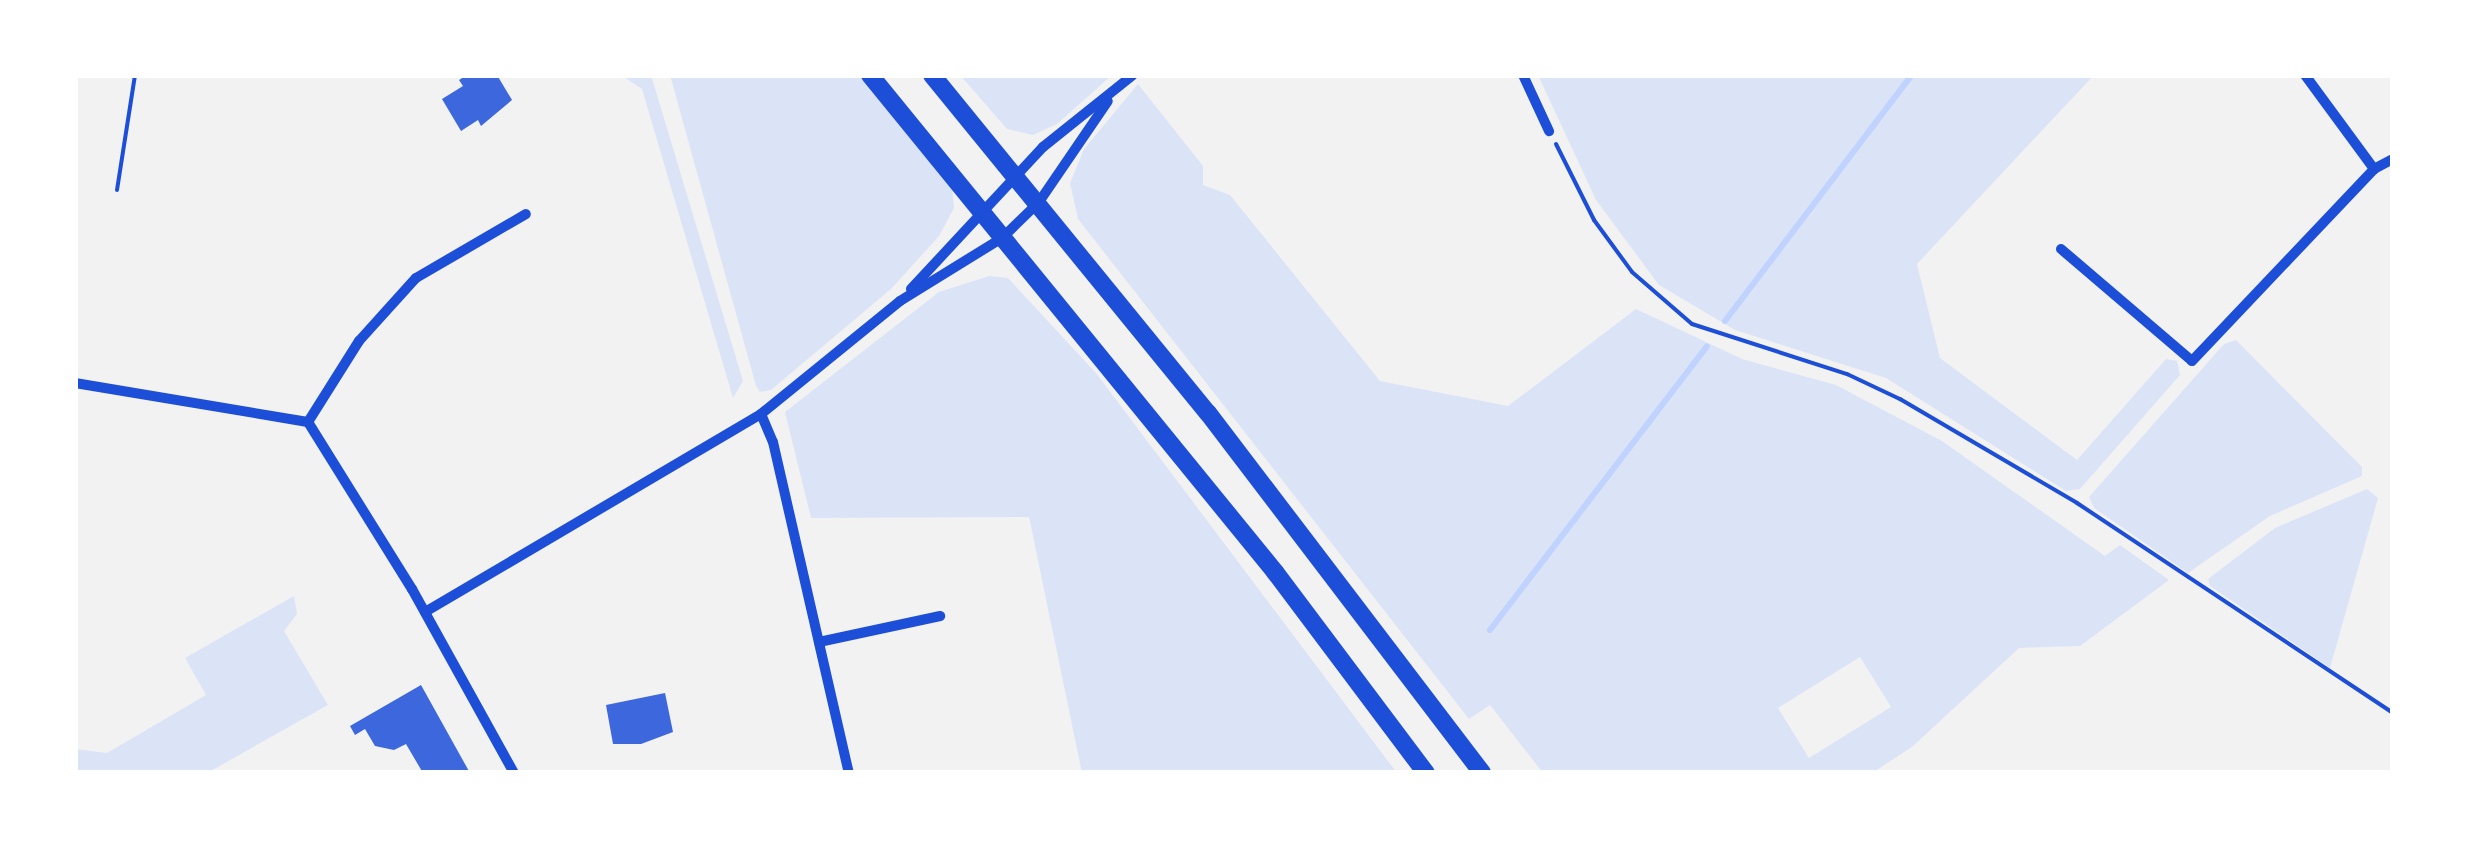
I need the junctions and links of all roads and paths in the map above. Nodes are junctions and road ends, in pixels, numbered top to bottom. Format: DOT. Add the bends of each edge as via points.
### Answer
graph roads {
  1 [pos="135,75"];
  2 [pos="870,75"];
  3 [pos="932,75"];
  4 [pos="1133,75"];
  5 [pos="1523,75"];
  6 [pos="2305,75"];
  7 [pos="1108,101"];
  8 [pos="1550,131"];
  9 [pos="2393,159"];
  10 [pos="2374,170"];
  11 [pos="1019,175"];
  12 [pos="117,190"];
  13 [pos="1038,202"];
  14 [pos="982,212"];
  15 [pos="526,214"];
  16 [pos="1002,238"];
  17 [pos="2061,249"];
  18 [pos="900,301"];
  19 [pos="75,384"];
  20 [pos="761,414"];
  21 [pos="308,422"];
  22 [pos="425,612"];
  23 [pos="940,616"];
  24 [pos="818,642"];
  25 [pos="2393,713"];
  26 [pos="514,773"];
  27 [pos="848,773"];
  28 [pos="1426,773"];
  29 [pos="1482,773"];
  1 -- 12 [label="path"];
  2 -- 14 [label="main road"];
  3 -- 11 [label="main road"];
  4 -- 7 [label="street"];
  5 -- 8 [label="street"];
  6 -- 10 [label="street"];
  7 -- 11 [label="street" via="1043,147"];
  7 -- 13 [label="street"];
  8 -- 25 [label="path" via="1594,220 1632,272 1692,324 1847,374 1900,399 2077,503"];
  9 -- 10 [label="street"];
  10 -- 17 [label="street" via="2192,361"];
  11 -- 13 [label="main road"];
  11 -- 14 [label="street"];
  13 -- 16 [label="street"];
  13 -- 29 [label="main road"];
  14 -- 16 [label="main road"];
  14 -- 18 [label="street"];
  15 -- 21 [label="street" via="416,278 360,341"];
  16 -- 18 [label="street"];
  16 -- 28 [label="main road" via="1275,572"];
  18 -- 20 [label="street"];
  19 -- 21 [label="street"];
  20 -- 22 [label="street"];
  20 -- 24 [label="street"];
  21 -- 22 [label="street"];
  22 -- 26 [label="street"];
  23 -- 24 [label="street"];
  24 -- 27 [label="street"];
}
